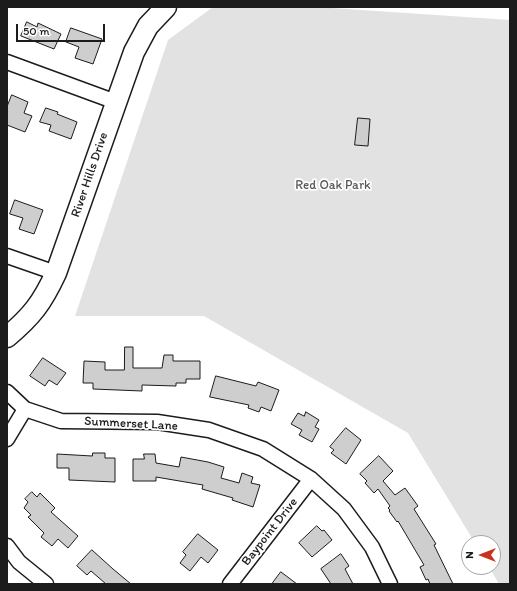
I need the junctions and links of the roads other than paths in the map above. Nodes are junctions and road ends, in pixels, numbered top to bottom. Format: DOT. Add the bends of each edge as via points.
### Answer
graph roads {
  1 [pos="166,7"];
  2 [pos="7,62"];
  3 [pos="116,102"];
  4 [pos="7,256"];
  5 [pos="56,273"];
  6 [pos="7,337"];
  7 [pos="7,392"];
  8 [pos="25,409"];
  9 [pos="7,439"];
  10 [pos="311,479"];
  11 [pos="7,546"];
  12 [pos="46,584"];
  13 [pos="230,584"];
  14 [pos="390,584"];
  1 -- 3 [label="street, River Hills Drive" via="148,26 134,52"];
  2 -- 3 [label="street"];
  3 -- 5 [label="street, River Hills Drive"];
  4 -- 5 [label="street"];
  5 -- 6 [label="street, River Hills Drive" via="45,298 28,320"];
  7 -- 8 [label="street, Summerset Lane"];
  8 -- 9 [label="street"];
  8 -- 10 [label="street, Summerset Lane" via="61,421 157,422 209,430 263,449"];
  10 -- 13 [label="street, Baypoint Drive"];
  10 -- 14 [label="street, Summerset Lane" via="348,515 372,547"];
  11 -- 12 [label="street" via="19,562"];
}
